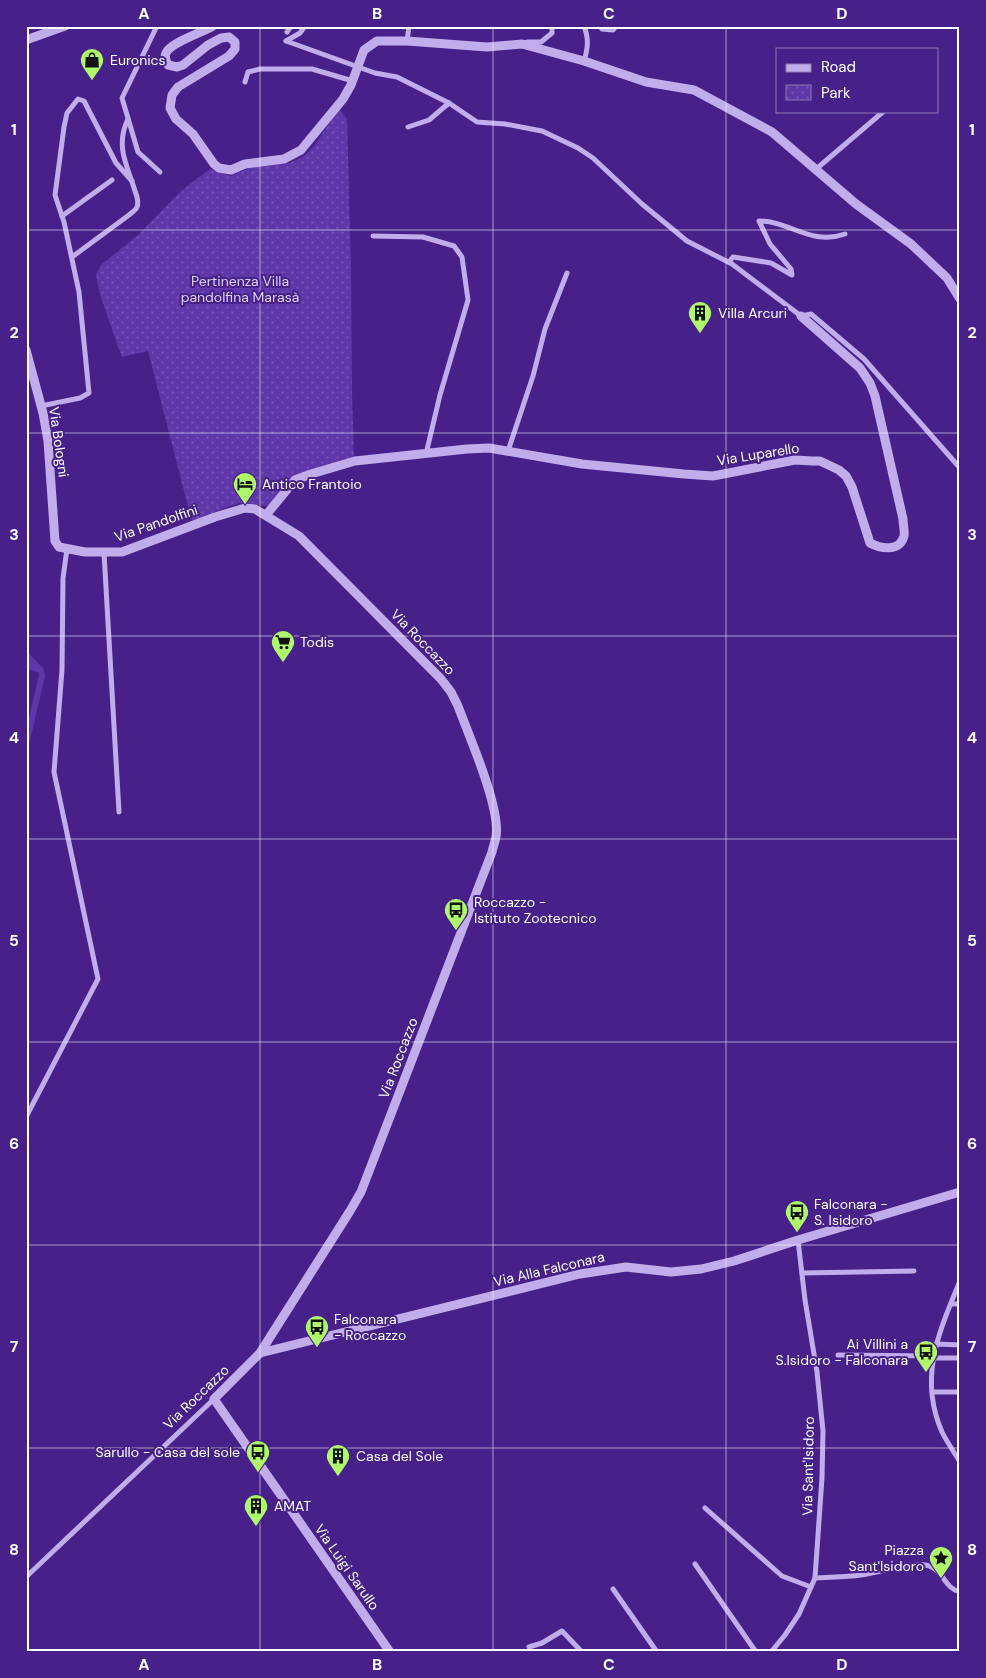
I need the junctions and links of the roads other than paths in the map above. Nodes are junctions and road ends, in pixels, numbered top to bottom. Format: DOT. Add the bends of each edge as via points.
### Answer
graph roads {
  1 [pos="65,26"];
  2 [pos="157,26"];
  3 [pos="213,26"];
  4 [pos="291,26"];
  5 [pos="305,26"];
  6 [pos="409,26"];
  7 [pos="552,26"];
  8 [pos="584,26"];
  9 [pos="600,26"];
  10 [pos="616,26"];
  11 [pos="287,32"];
  12 [pos="26,40"];
  13 [pos="407,41"];
  14 [pos="522,44"];
  15 [pos="584,61"];
  16 [pos="358,66"];
  17 [pos="353,81"];
  18 [pos="245,82"];
  19 [pos="450,103"];
  20 [pos="883,112"];
  21 [pos="128,119"];
  22 [pos="408,127"];
  23 [pos="814,170"];
  24 [pos="160,172"];
  25 [pos="112,180"];
  26 [pos="132,181"];
  27 [pos="62,216"];
  28 [pos="845,234"];
  29 [pos="373,236"];
  30 [pos="72,257"];
  31 [pos="729,262"];
  32 [pos="567,273"];
  33 [pos="960,299"];
  34 [pos="801,316"];
  35 [pos="26,350"];
  36 [pos="41,406"];
  37 [pos="508,451"];
  38 [pos="426,454"];
  39 [pos="960,468"];
  40 [pos="266,515"];
  41 [pos="67,549"];
  42 [pos="104,553"];
  43 [pos="119,812"];
  44 [pos="26,1117"];
  45 [pos="960,1192"];
  46 [pos="798,1240"];
  47 [pos="914,1270"];
  48 [pos="802,1272"];
  49 [pos="960,1281"];
  50 [pos="951,1304"];
  51 [pos="960,1304"];
  52 [pos="936,1344"];
  53 [pos="960,1345"];
  54 [pos="260,1353"];
  55 [pos="838,1355"];
  56 [pos="933,1357"];
  57 [pos="960,1358"];
  58 [pos="932,1392"];
  59 [pos="960,1392"];
  60 [pos="214,1399"];
  61 [pos="960,1462"];
  62 [pos="706,1508"];
  63 [pos="695,1564"];
  64 [pos="26,1577"];
  65 [pos="815,1578"];
  66 [pos="811,1587"];
  67 [pos="614,1589"];
  68 [pos="960,1592"];
  69 [pos="529,1646"];
  70 [pos="390,1652"];
  71 [pos="582,1652"];
  72 [pos="657,1652"];
  73 [pos="756,1652"];
  74 [pos="771,1652"];
  1 -- 12 [label="street"];
  2 -- 21 [label="street" via="122,98"];
  3 -- 17 [label="street" via="173,46 165,57 168,65 177,67 221,38 229,37 235,42 235,49 229,56 178,87 170,102 172,114 193,134 219,168 231,170 246,164 284,159 301,150"];
  4 -- 11 [label="street"];
  5 -- 16 [label="street" via="286,41"];
  6 -- 13 [label="street"];
  7 -- 14 [label="street" via="552,33 541,42"];
  8 -- 15 [label="street" via="588,48"];
  9 -- 10 [label="street" via="613,30"];
  13 -- 14 [label="street" via="487,47"];
  13 -- 16 [label="street" via="378,41 364,50"];
  14 -- 15 [label="street"];
  15 -- 23 [label="street" via="646,82 694,90 772,132"];
  16 -- 17 [label="street"];
  16 -- 19 [label="street" via="397,77"];
  17 -- 18 [label="street" via="312,69 260,68 248,72"];
  19 -- 22 [label="street" via="429,120"];
  19 -- 31 [label="street" via="477,122 542,131 578,148 687,241"];
  20 -- 23 [label="street"];
  21 -- 24 [label="street" via="138,152"];
  21 -- 26 [label="street" via="121,140"];
  23 -- 33 [label="street" via="911,244 947,278"];
  25 -- 27 [label="street"];
  26 -- 27 [label="street" via="116,163 84,101 78,99 67,113 58,162 55,195"];
  26 -- 30 [label="street" via="137,207"];
  27 -- 30 [label="street"];
  28 -- 31 [label="street" via="826,239 770,221 758,221 792,275 771,263 733,257"];
  29 -- 38 [label="street" via="423,237 454,246 462,257 468,300"];
  30 -- 36 [label="street" via="82,309 89,393"];
  31 -- 34 [label="street"];
  32 -- 37 [label="street" via="545,329"];
  34 -- 37 [label="street, Via Luparello" via="860,368 870,382 903,519 904,534 896,546 887,548 870,542 852,487 839,470 820,461 795,460 713,476 582,464"];
  34 -- 39 [label="street" via="811,314 864,359"];
  35 -- 36 [label="street, Via Bologni"];
  36 -- 41 [label="street, Via Bologni" via="48,441 55,540 60,547"];
  37 -- 38 [label="street, Via Luparello" via="489,448"];
  38 -- 40 [label="street, Via Luparello" via="355,461 310,474 296,480"];
  40 -- 42 [label="street, Via Pandolfini" via="245,508 122,552"];
  40 -- 54 [label="street, Via Roccazzo" via="299,536 451,692 491,797 496,836 361,1192"];
  41 -- 42 [label="street, Via Pandolfini"];
  41 -- 44 [label="street" via="54,772 98,979"];
  42 -- 43 [label="street"];
  45 -- 46 [label="street, Via Alla Falconara"];
  46 -- 48 [label="street, Via Sant'Isidoro"];
  46 -- 54 [label="street, Via Alla Falconara" via="701,1270 671,1272 626,1268 580,1274"];
  47 -- 48 [label="street"];
  48 -- 65 [label="street, Via Sant'Isidoro" via="823,1431"];
  49 -- 50 [label="street"];
  50 -- 51 [label="street"];
  50 -- 52 [label="street"];
  52 -- 53 [label="street"];
  52 -- 56 [label="street"];
  54 -- 60 [label="street, Via Roccazzo"];
  55 -- 56 [label="street"];
  56 -- 57 [label="street"];
  56 -- 58 [label="street"];
  58 -- 59 [label="street"];
  58 -- 61 [label="street" via="943,1434"];
  60 -- 64 [label="street, Via Roccazzo"];
  60 -- 70 [label="street, Via Luigi Sarullo"];
  62 -- 66 [label="street" via="782,1576"];
  63 -- 73 [label="street"];
  65 -- 66 [label="street, Via Sant'Isidoro"];
  65 -- 68 [label="street" via="860,1575 921,1564 937,1570 950,1588"];
  66 -- 74 [label="street, Via Sant'Isidoro" via="799,1614"];
  67 -- 72 [label="street"];
  69 -- 71 [label="street" via="542,1643 562,1631"];
}
